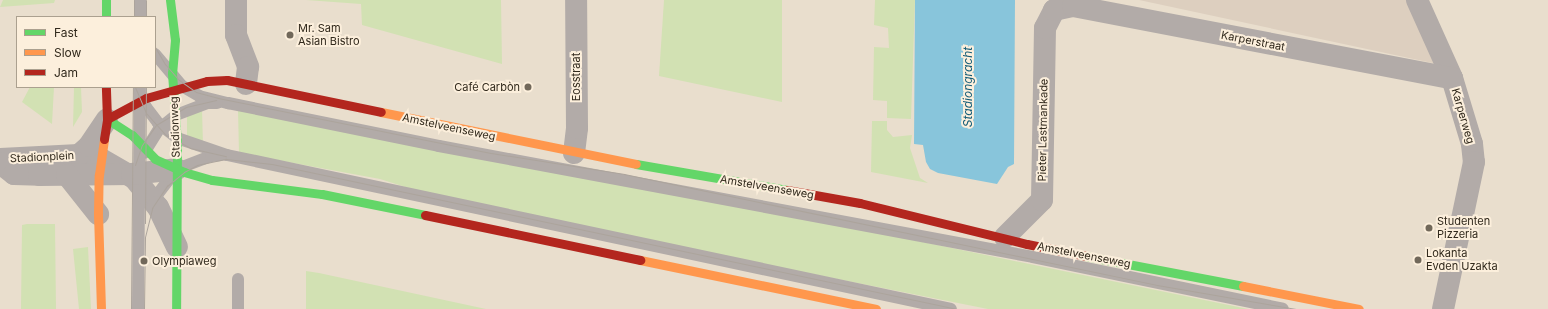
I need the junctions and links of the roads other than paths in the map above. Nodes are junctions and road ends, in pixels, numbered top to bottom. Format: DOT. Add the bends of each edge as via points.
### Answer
graph roads {
  1 [pos="106,0"];
  2 [pos="170,0"];
  3 [pos="236,0"];
  4 [pos="576,0"];
  5 [pos="1417,0"];
  6 [pos="1054,10"];
  7 [pos="106,16"];
  8 [pos="156,55"];
  9 [pos="1452,78"];
  10 [pos="176,84"];
  11 [pos="246,84"];
  12 [pos="106,88"];
  13 [pos="141,95"];
  14 [pos="228,103"];
  15 [pos="176,115"];
  16 [pos="107,119"];
  17 [pos="162,126"];
  18 [pos="177,138"];
  19 [pos="142,146"];
  20 [pos="574,153"];
  21 [pos="226,155"];
  22 [pos="76,156"];
  23 [pos="0,159"];
  24 [pos="0,163"];
  25 [pos="100,167"];
  26 [pos="177,169"];
  27 [pos="67,175"];
  28 [pos="140,183"];
  29 [pos="98,214"];
  30 [pos="138,233"];
  31 [pos="1005,237"];
  32 [pos="177,248"];
  33 [pos="238,279"];
  34 [pos="853,307"];
  35 [pos="101,309"];
  36 [pos="138,309"];
  37 [pos="176,309"];
  38 [pos="238,309"];
  39 [pos="876,309"];
  40 [pos="952,309"];
  41 [pos="1283,309"];
  42 [pos="1359,309"];
  43 [pos="1443,309"];
  1 -- 7 [label="main road"];
  2 -- 10 [label="main road" via="175,40"];
  3 -- 11 [label="street" via="236,35 248,67"];
  4 -- 20 [label="street, Eosstraat" via="577,128"];
  5 -- 9 [label="street, Karperweg"];
  6 -- 9 [label="street, Karperstraat" via="1073,6"];
  6 -- 31 [label="street, Pieter Lastmankade" via="1045,28 1042,200"];
  8 -- 10 [label="lane"];
  9 -- 43 [label="street, Karperweg" via="1469,132 1474,162"];
  10 -- 11 [label="main road, Amstelveenseweg" via="227,80"];
  10 -- 13 [label="main road, Stadionweg"];
  10 -- 14 [label="lane" via="199,96"];
  10 -- 15 [label="main road, Stadionweg"];
  11 -- 20 [label="main road, Amstelveenseweg"];
  12 -- 16 [label="main road"];
  13 -- 16 [label="main road, Stadionweg"];
  13 -- 17 [label="lane"];
  13 -- 19 [label="lane"];
  14 -- 15 [label="lane" via="208,103"];
  14 -- 41 [label="lane, Amstelveenseweg" via="439,146 1033,257"];
  15 -- 17 [label="lane"];
  15 -- 18 [label="main road, Stadionweg"];
  16 -- 19 [label="main road"];
  16 -- 22 [label="street, Stadionplein" via="89,146"];
  16 -- 25 [label="main road"];
  17 -- 18 [label="lane"];
  17 -- 19 [label="lane"];
  18 -- 21 [label="lane"];
  18 -- 26 [label="main road, Stadionweg"];
  19 -- 26 [label="main road" via="155,159"];
  19 -- 28 [label="lane"];
  20 -- 31 [label="main road, Amstelveenseweg" via="860,202"];
  21 -- 26 [label="lane" via="211,156"];
  21 -- 40 [label="lane"];
  22 -- 23 [label="street, Stadionplein"];
  22 -- 25 [label="street"];
  24 -- 27 [label="street, Stadionplein" via="14,174"];
  25 -- 27 [label="street, Stadionplein"];
  25 -- 28 [label="street"];
  25 -- 29 [label="main road"];
  26 -- 28 [label="street"];
  26 -- 32 [label="main road, Stadionweg"];
  26 -- 34 [label="main road" via="212,180 322,194"];
  27 -- 29 [label="street, Stadionplein"];
  28 -- 30 [label="lane"];
  28 -- 30 [label="lane"];
  28 -- 32 [label="street" via="164,218"];
  29 -- 35 [label="main road"];
  30 -- 36 [label="lane"];
  31 -- 42 [label="main road, Amstelveenseweg"];
  32 -- 37 [label="main road, Stadionweg"];
  33 -- 38 [label="lane"];
  34 -- 39 [label="main road"];
}
